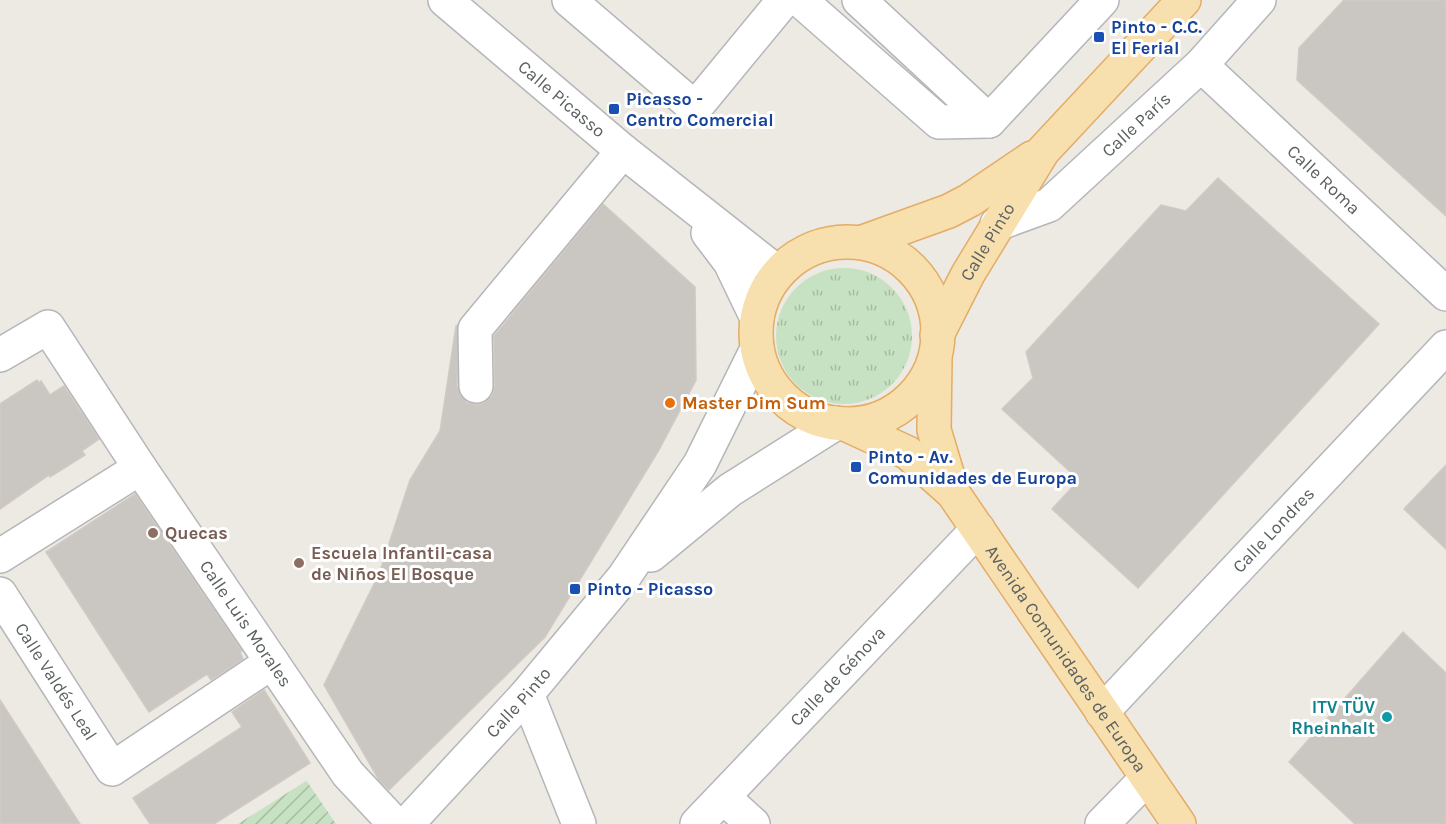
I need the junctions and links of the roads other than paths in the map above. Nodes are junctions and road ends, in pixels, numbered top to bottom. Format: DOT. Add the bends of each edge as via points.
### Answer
graph roads {
  1 [pos="445,0"];
  2 [pos="569,0"];
  3 [pos="784,0"];
  4 [pos="800,0"];
  5 [pos="859,0"];
  6 [pos="1102,0"];
  7 [pos="1184,0"];
  8 [pos="1259,0"];
  9 [pos="1201,65"];
  10 [pos="989,121"];
  11 [pos="623,151"];
  12 [pos="1043,151"];
  13 [pos="679,196"];
  14 [pos="997,224"];
  15 [pos="863,242"];
  16 [pos="778,273"];
  17 [pos="1446,294"];
  18 [pos="757,333"];
  19 [pos="936,345"];
  20 [pos="1446,347"];
  21 [pos="0,355"];
  22 [pos="476,386"];
  23 [pos="840,423"];
  24 [pos="140,468"];
  25 [pos="953,493"];
  26 [pos="978,529"];
  27 [pos="0,556"];
  28 [pos="624,577"];
  29 [pos="0,594"];
  30 [pos="272,662"];
  31 [pos="527,694"];
  32 [pos="1102,712"];
  33 [pos="1147,777"];
  34 [pos="723,797"];
  35 [pos="394,824"];
  36 [pos="407,824"];
  37 [pos="579,824"];
  38 [pos="697,824"];
  39 [pos="753,824"];
  40 [pos="1102,824"];
  41 [pos="1179,824"];
  1 -- 11 [label="street, Calle Picasso"];
  2 -- 3 [label="street" via="695,108"];
  4 -- 10 [label="street" via="939,123"];
  5 -- 10 [label="street"];
  6 -- 10 [label="street"];
  7 -- 12 [label="main road, Calle Pinto"];
  8 -- 9 [label="street, Calle París"];
  9 -- 14 [label="street, Calle París" via="1049,205"];
  9 -- 17 [label="street, Calle Roma"];
  11 -- 13 [label="street, Calle Picasso"];
  11 -- 22 [label="street" via="475,329"];
  12 -- 14 [label="main road, Calle Pinto"];
  12 -- 15 [label="main road, Calle Pinto" via="949,211"];
  13 -- 16 [label="street, Calle Picasso"];
  13 -- 18 [label="street, Calle Picasso" via="730,262"];
  14 -- 19 [label="main road, Calle Pinto" via="968,274"];
  15 -- 16 [label="main road" via="832,243 802,253"];
  15 -- 19 [label="main road" via="891,253 915,271 931,296 938,325"];
  16 -- 18 [label="main road" via="764,294"];
  18 -- 23 [label="main road" via="767,376 784,399 808,415"];
  18 -- 28 [label="street, Calle Pinto" via="700,464"];
  19 -- 23 [label="main road" via="925,379 909,399 887,414 862,422"];
  19 -- 25 [label="main road, Avenida Comunidades de Europa" via="934,430"];
  20 -- 32 [label="street, Calle Londres"];
  21 -- 24 [label="street, Calle Luis Morales" via="48,327"];
  23 -- 25 [label="main road, Avenida Comunidades de Europa" via="908,453"];
  23 -- 28 [label="street, Calle Pinto" via="730,490"];
  24 -- 27 [label="street"];
  24 -- 30 [label="street, Calle Luis Morales"];
  25 -- 26 [label="main road, Avenida Comunidades de Europa"];
  26 -- 32 [label="main road, Avenida Comunidades de Europa"];
  26 -- 34 [label="street, Calle de Génova"];
  28 -- 31 [label="street, Calle Pinto"];
  29 -- 30 [label="street, Calle Valdés Leal" via="112,769"];
  30 -- 35 [label="street, Calle Luis Morales" via="348,774"];
  31 -- 36 [label="street, Calle Pinto"];
  31 -- 37 [label="street"];
  32 -- 33 [label="main road, Avenida Comunidades de Europa"];
  33 -- 40 [label="street"];
  33 -- 41 [label="main road, Avenida Comunidades de Europa"];
  34 -- 38 [label="street, Calle de Génova"];
  34 -- 39 [label="street"];
}
